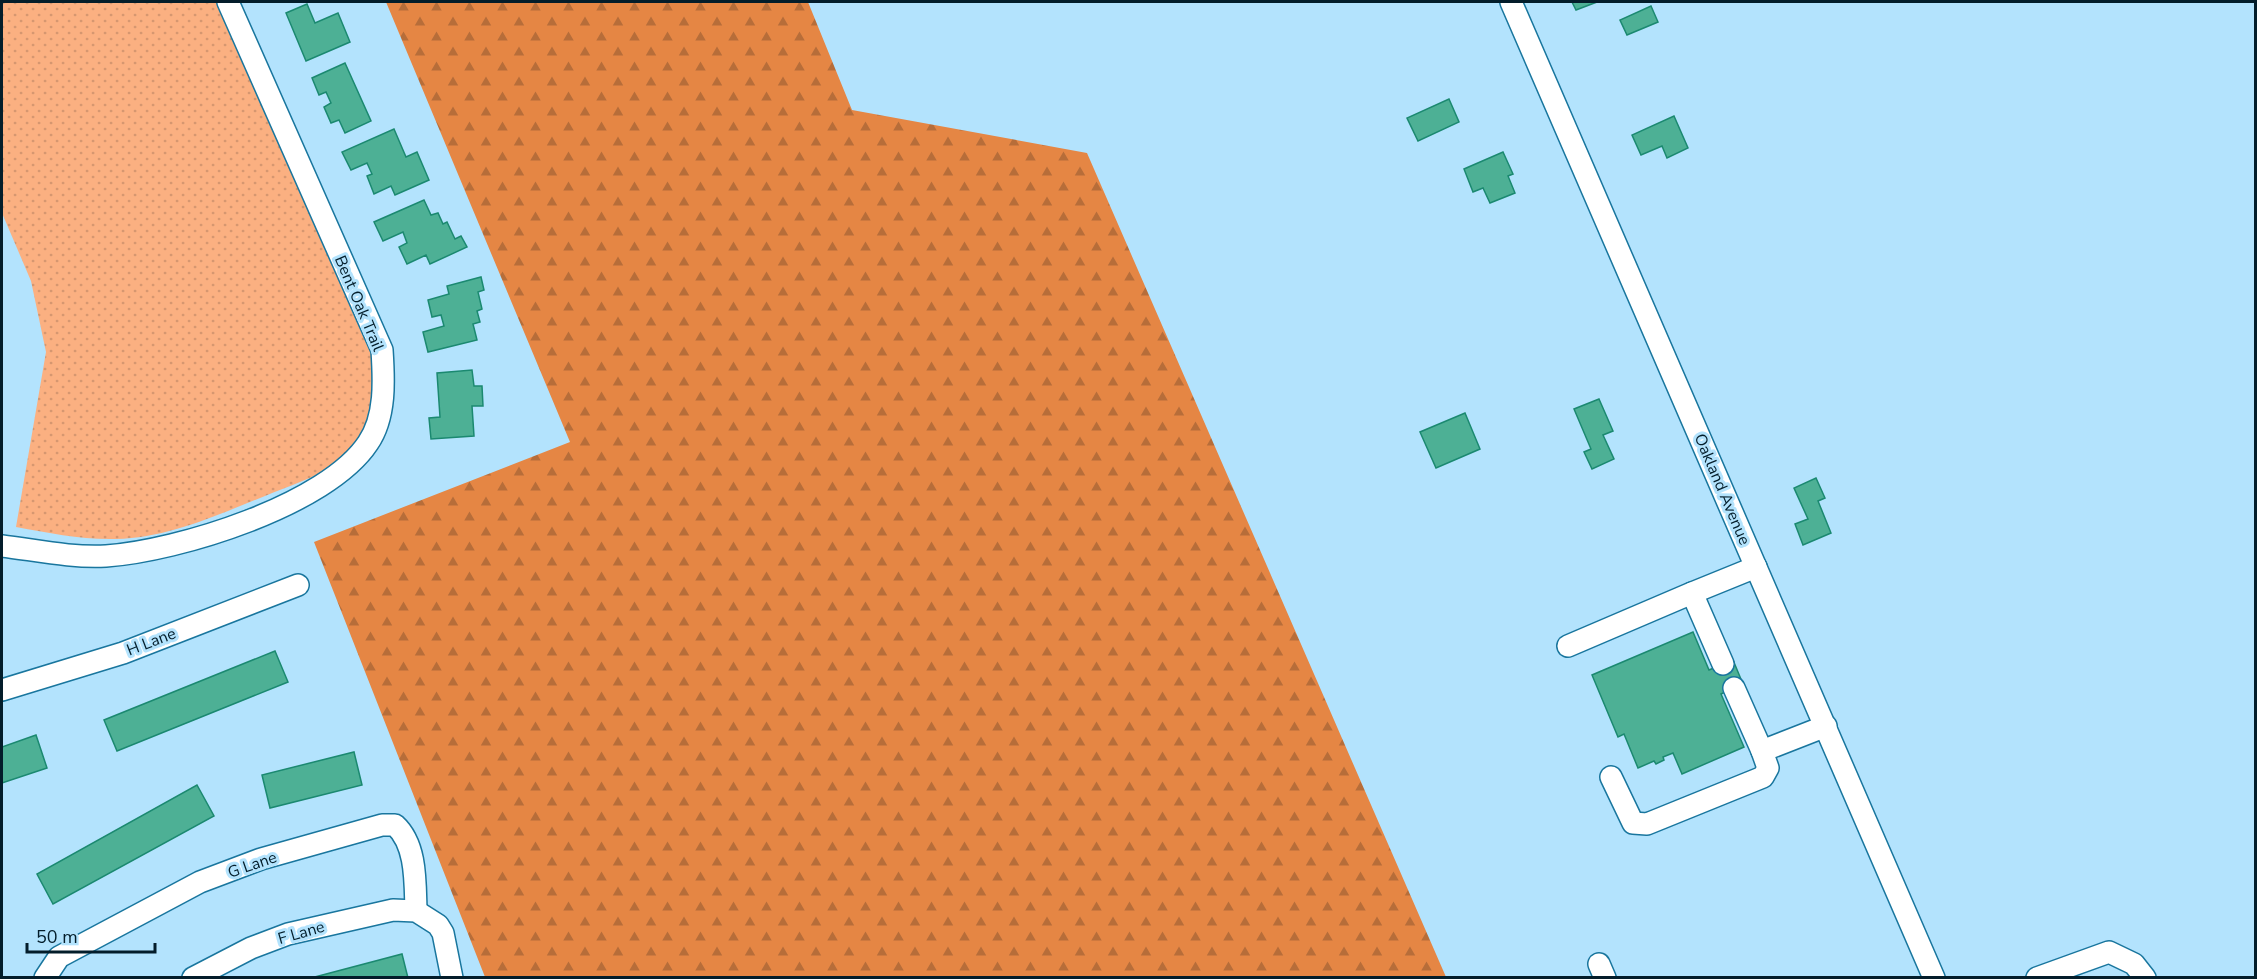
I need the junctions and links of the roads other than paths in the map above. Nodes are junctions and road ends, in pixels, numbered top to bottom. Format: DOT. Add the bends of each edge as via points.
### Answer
graph roads {
  1 [pos="228,2"];
  2 [pos="1511,2"];
  3 [pos="2,546"];
  4 [pos="1756,567"];
  5 [pos="298,585"];
  6 [pos="1692,593"];
  7 [pos="1568,646"];
  8 [pos="1723,664"];
  9 [pos="1734,687"];
  10 [pos="2,690"];
  11 [pos="1826,726"];
  12 [pos="1762,752"];
  13 [pos="1611,777"];
  14 [pos="416,911"];
  15 [pos="45,978"];
  16 [pos="193,978"];
  17 [pos="452,978"];
  18 [pos="1934,978"];
  19 [pos="2037,978"];
  20 [pos="2145,978"];
  1 -- 3 [label="street, Bent Oak Trail" via="382,350 382,406 369,442 345,470 295,500 195,539 104,556"];
  2 -- 4 [label="street, Oakland Avenue"];
  4 -- 6 [label="street"];
  4 -- 11 [label="street, Oakland Avenue"];
  5 -- 10 [label="street, H Lane" via="123,653"];
  6 -- 7 [label="street"];
  6 -- 8 [label="street"];
  9 -- 12 [label="street"];
  11 -- 12 [label="street"];
  11 -- 18 [label="street, Oakland Avenue"];
  12 -- 13 [label="street" via="1768,768 1763,777 1647,824 1633,823"];
  14 -- 15 [label="street, G Lane" via="416,879 404,833 395,825 382,825 261,859 200,882 59,957"];
  14 -- 16 [label="street, F Lane" via="364,915 288,934"];
  14 -- 17 [label="street" via="444,933"];
  19 -- 20 [label="street" via="2109,952 2134,964"];
}
